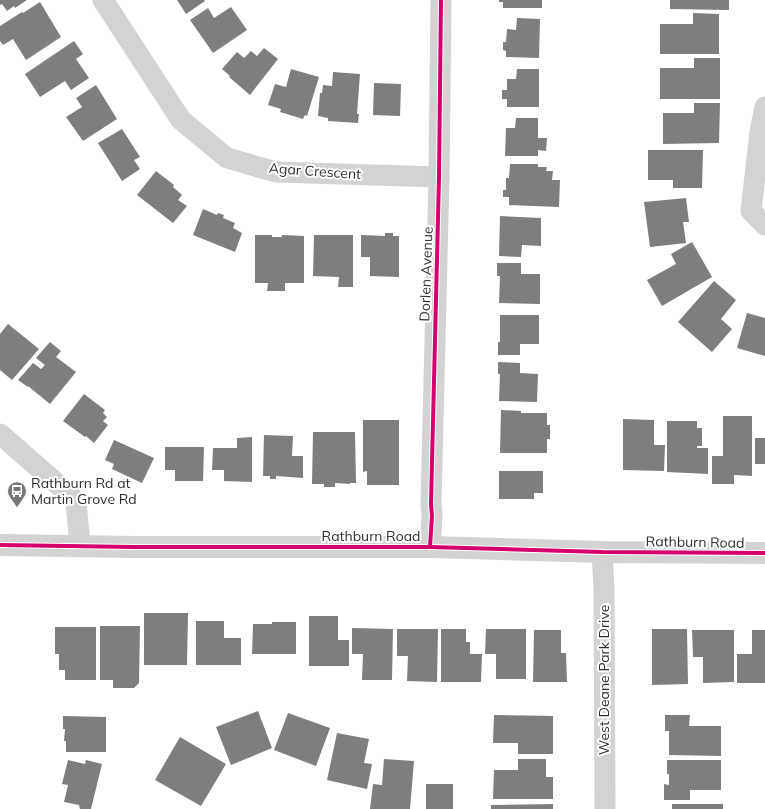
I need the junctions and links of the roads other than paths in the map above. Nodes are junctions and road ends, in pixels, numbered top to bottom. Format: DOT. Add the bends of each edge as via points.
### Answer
graph roads {
  1 [pos="104,0"];
  2 [pos="442,0"];
  3 [pos="765,107"];
  4 [pos="439,177"];
  5 [pos="765,225"];
  6 [pos="0,434"];
  7 [pos="0,545"];
  8 [pos="80,546"];
  9 [pos="430,547"];
  10 [pos="602,552"];
  11 [pos="765,553"];
  12 [pos="605,809"];
  1 -- 4 [label="street, Agar Crescent" via="180,120 227,158 276,172"];
  2 -- 4 [label="street, Dorlen Avenue"];
  3 -- 5 [label="street" via="751,211"];
  4 -- 9 [label="street, Dorlen Avenue"];
  6 -- 8 [label="street" via="76,502"];
  7 -- 8 [label="street, Rathburn Road"];
  8 -- 9 [label="street, Rathburn Road"];
  9 -- 10 [label="street, Rathburn Road"];
  10 -- 11 [label="street, Rathburn Road"];
  10 -- 12 [label="street, West Deane Park Drive"];
}
